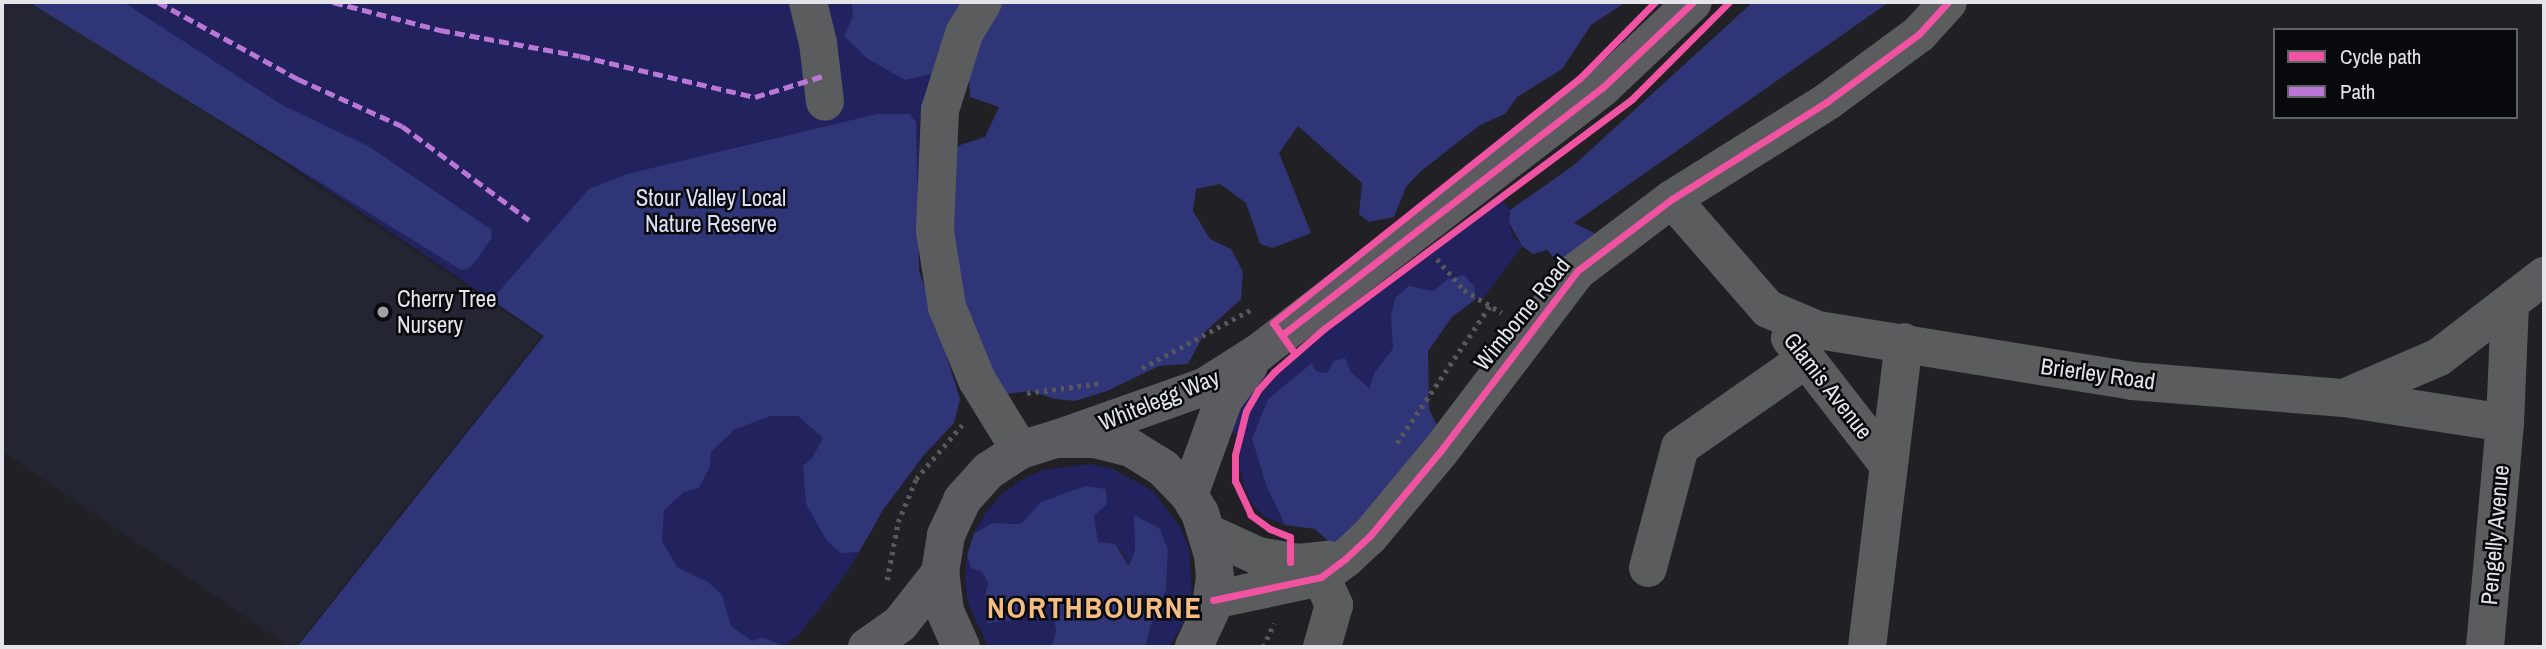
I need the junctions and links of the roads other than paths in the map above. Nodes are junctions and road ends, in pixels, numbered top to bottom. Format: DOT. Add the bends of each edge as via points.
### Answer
graph roads {
  1 [pos="808,2"];
  2 [pos="983,2"];
  3 [pos="1693,2"];
  4 [pos="1948,2"];
  5 [pos="825,102"];
  6 [pos="1672,199"];
  7 [pos="2544,276"];
  8 [pos="2510,303"];
  9 [pos="1768,309"];
  10 [pos="1904,342"];
  11 [pos="1258,353"];
  12 [pos="1806,359"];
  13 [pos="2344,398"];
  14 [pos="2505,423"];
  15 [pos="1057,439"];
  16 [pos="1020,450"];
  17 [pos="1887,463"];
  18 [pos="1189,495"];
  19 [pos="1208,533"];
  20 [pos="1333,568"];
  21 [pos="1648,568"];
  22 [pos="940,573"];
  23 [pos="1213,620"];
  24 [pos="867,647"];
  25 [pos="961,647"];
  26 [pos="1194,647"];
  27 [pos="1322,647"];
  28 [pos="1867,647"];
  29 [pos="2485,647"];
  1 -- 5 [label="street"];
  2 -- 16 [label="street" via="964,34 940,110 934,231 947,307 977,380"];
  3 -- 11 [label="main road, Whitelegg Way" via="1602,88"];
  4 -- 6 [label="street, Wimborne Road" via="1919,34 1828,101"];
  6 -- 9 [label="street, Brierley Road"];
  6 -- 20 [label="street, Wimborne Road" via="1577,271 1442,449 1369,537"];
  7 -- 8 [label="street, Brierley Road"];
  8 -- 13 [label="street, Brierley Road" via="2439,357"];
  8 -- 14 [label="street, Pengelly Avenue"];
  9 -- 10 [label="street, Brierley Road" via="1818,330"];
  9 -- 12 [label="street, Glamis Avenue"];
  10 -- 13 [label="street, Brierley Road" via="2132,381"];
  10 -- 17 [label="street, Glamis Avenue"];
  11 -- 15 [label="main road, Whitelegg Way" via="1204,387"];
  11 -- 18 [label="main road, Whitelegg Way" via="1224,398"];
  12 -- 17 [label="street, Glamis Avenue"];
  12 -- 21 [label="street" via="1680,447"];
  13 -- 14 [label="street"];
  14 -- 29 [label="street, Pengelly Avenue"];
  15 -- 16 [label="main road"];
  15 -- 18 [label="main road" via="1095,439 1130,449 1163,468"];
  16 -- 22 [label="main road" via="988,471 962,500 946,535"];
  17 -- 28 [label="street, Glamis Avenue"];
  18 -- 19 [label="main road"];
  19 -- 20 [label="street" via="1258,556"];
  19 -- 23 [label="main road" via="1213,555"];
  20 -- 23 [label="street"];
  20 -- 27 [label="street" via="1334,605"];
  22 -- 24 [label="main road" via="900,624"];
  22 -- 25 [label="main road" via="945,611"];
  23 -- 26 [label="main road"];
}
